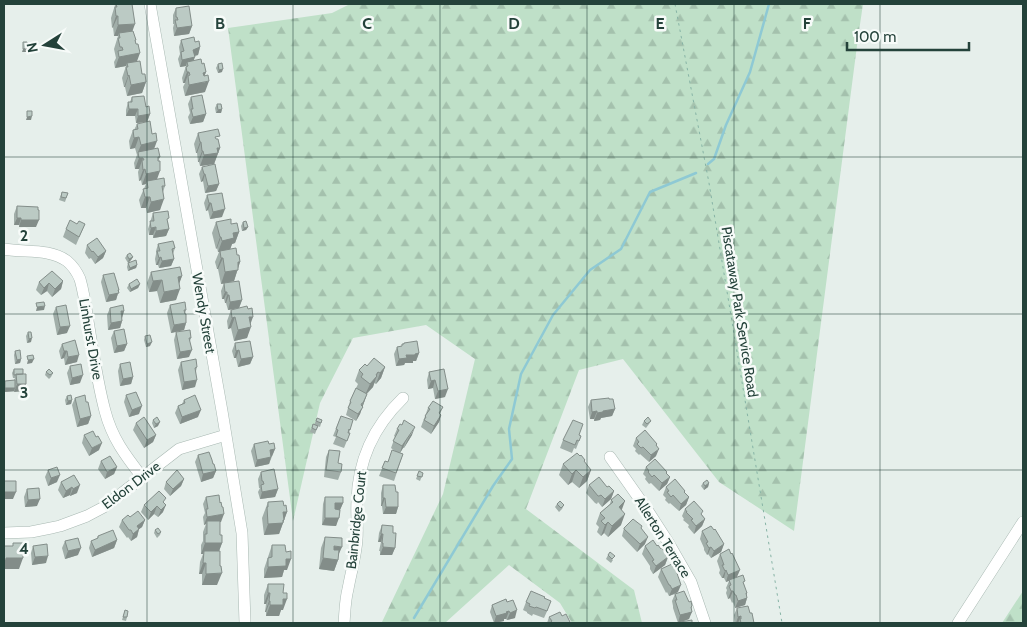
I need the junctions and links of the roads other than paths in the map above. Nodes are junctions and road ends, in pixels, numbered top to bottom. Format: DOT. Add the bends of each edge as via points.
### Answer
graph roads {
  1 [pos="150,4"];
  2 [pos="4,249"];
  3 [pos="402,398"];
  4 [pos="226,435"];
  5 [pos="610,457"];
  6 [pos="142,477"];
  7 [pos="1023,522"];
  8 [pos="4,533"];
  9 [pos="245,623"];
  10 [pos="344,623"];
  11 [pos="705,623"];
  12 [pos="958,623"];
  1 -- 4 [label="street, Wendy Street"];
  2 -- 6 [label="street, Linhurst Drive" via="58,256 76,270 105,412 125,455"];
  3 -- 10 [label="street, Bainbridge Court" via="370,441 358,479 357,540"];
  4 -- 6 [label="street, Eldon Drive" via="179,450"];
  4 -- 9 [label="street, Wendy Street" via="242,533"];
  5 -- 11 [label="street, Allerton Terrace" via="648,511 691,582"];
  6 -- 8 [label="street, Eldon Drive" via="87,516 41,530"];
  7 -- 12 [label="street"];
}
